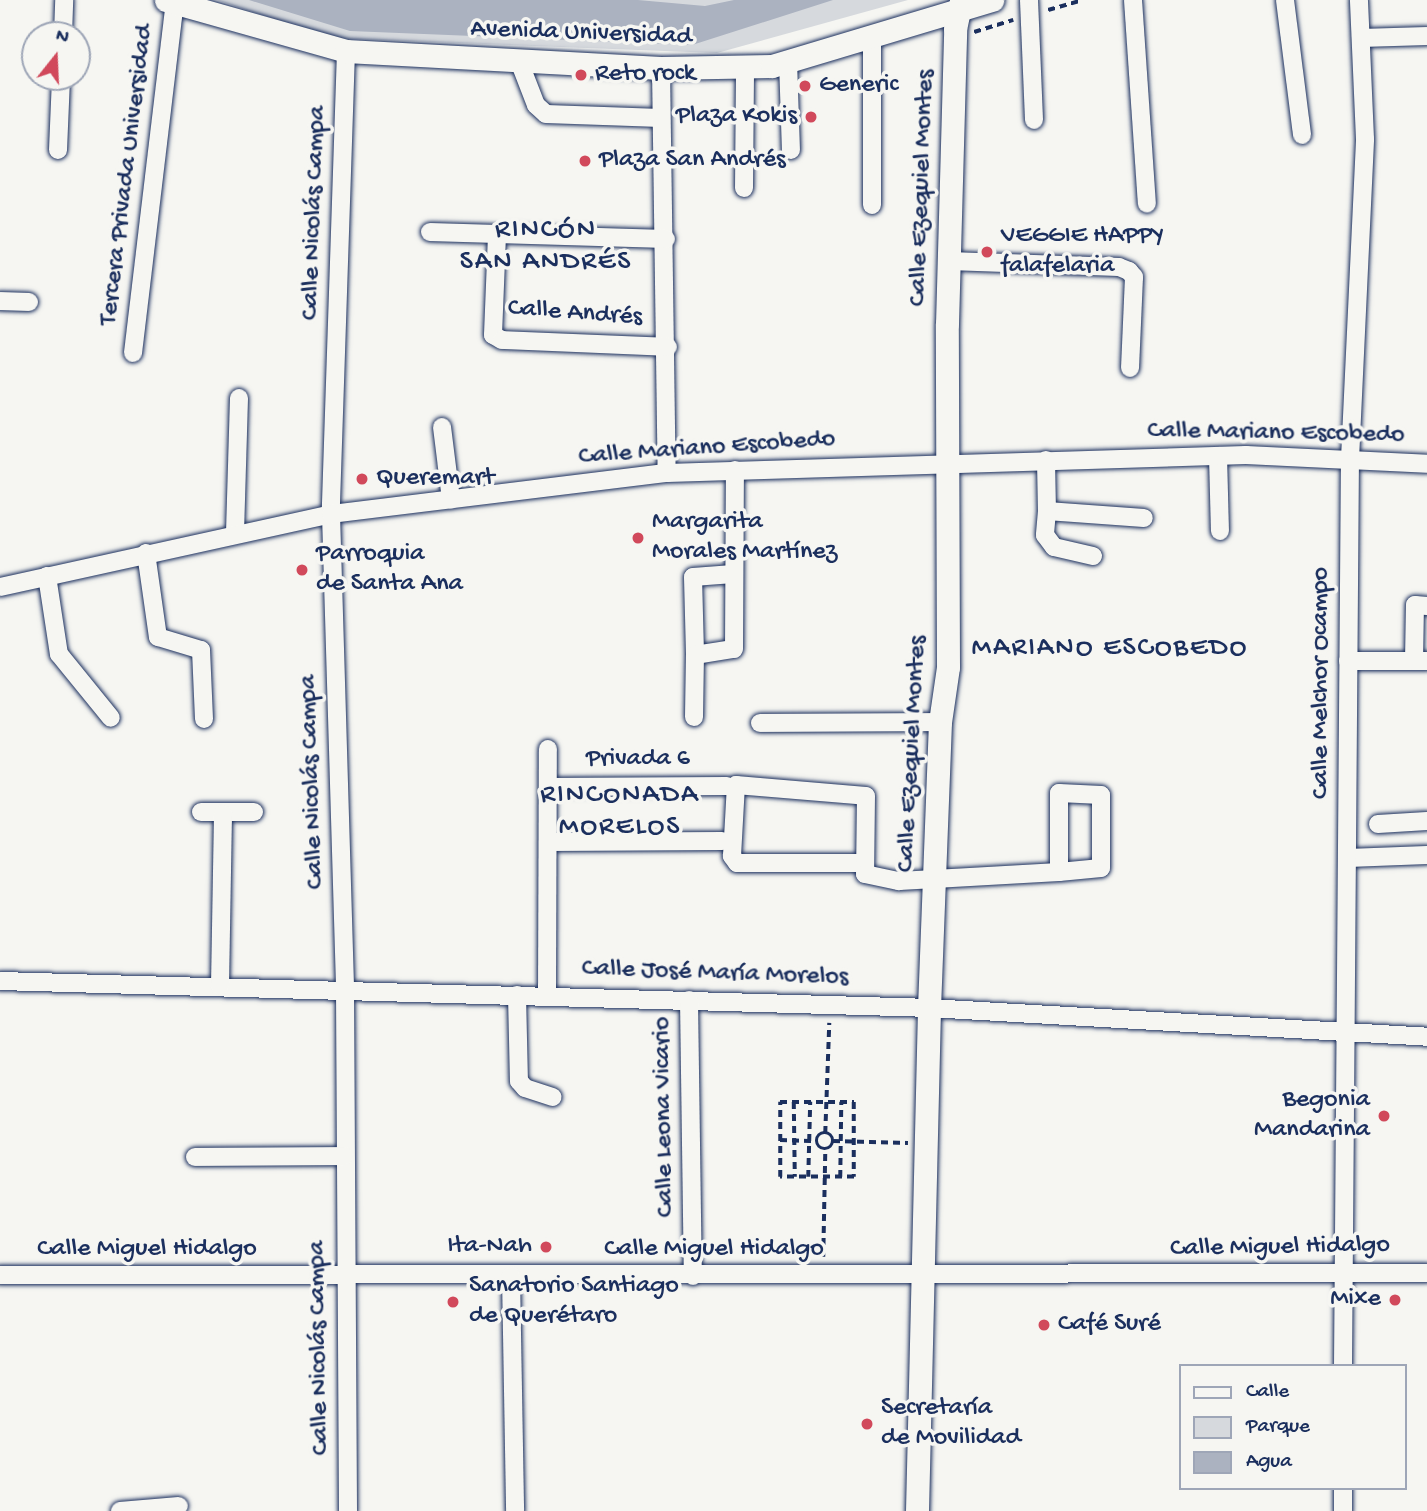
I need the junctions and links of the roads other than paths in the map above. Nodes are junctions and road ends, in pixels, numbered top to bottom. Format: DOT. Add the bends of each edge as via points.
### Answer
graph roads {
  1 [pos="64,0"];
  2 [pos="992,0"];
  3 [pos="1029,0"];
  4 [pos="1133,0"];
  5 [pos="1285,0"];
  6 [pos="1359,0"];
  7 [pos="171,1"];
  8 [pos="960,5"];
  9 [pos="63,21"];
  10 [pos="1427,36"];
  11 [pos="872,37"];
  12 [pos="1361,38"];
  13 [pos="346,51"];
  14 [pos="519,61"];
  15 [pos="788,61"];
  16 [pos="745,66"];
  17 [pos="662,68"];
  18 [pos="60,91"];
  19 [pos="661,118"];
  20 [pos="1034,120"];
  21 [pos="1302,135"];
  22 [pos="58,150"];
  23 [pos="791,150"];
  24 [pos="744,188"];
  25 [pos="1147,204"];
  26 [pos="872,205"];
  27 [pos="430,232"];
  28 [pos="497,235"];
  29 [pos="666,239"];
  30 [pos="949,261"];
  31 [pos="0,301"];
  32 [pos="29,302"];
  33 [pos="668,347"];
  34 [pos="134,353"];
  35 [pos="1129,368"];
  36 [pos="239,398"];
  37 [pos="442,427"];
  38 [pos="1218,456"];
  39 [pos="1350,459"];
  40 [pos="1046,460"];
  41 [pos="945,462"];
  42 [pos="1427,464"];
  43 [pos="735,470"];
  44 [pos="667,473"];
  45 [pos="451,499"];
  46 [pos="1047,511"];
  47 [pos="331,514"];
  48 [pos="1144,518"];
  49 [pos="1220,531"];
  50 [pos="235,533"];
  51 [pos="146,553"];
  52 [pos="1093,556"];
  53 [pos="733,574"];
  54 [pos="47,576"];
  55 [pos="0,587"];
  56 [pos="1427,606"];
  57 [pos="695,655"];
  58 [pos="1348,661"];
  59 [pos="1420,661"];
  60 [pos="694,717"];
  61 [pos="111,718"];
  62 [pos="204,719"];
  63 [pos="940,722"];
  64 [pos="760,723"];
  65 [pos="548,749"];
  66 [pos="727,786"];
  67 [pos="549,787"];
  68 [pos="201,812"];
  69 [pos="254,812"];
  70 [pos="223,814"];
  71 [pos="1427,821"];
  72 [pos="1378,824"];
  73 [pos="722,841"];
  74 [pos="548,842"];
  75 [pos="1427,855"];
  76 [pos="1348,858"];
  77 [pos="862,863"];
  78 [pos="1059,872"];
  79 [pos="934,879"];
  80 [pos="0,981"];
  81 [pos="220,986"];
  82 [pos="345,990"];
  83 [pos="547,994"];
  84 [pos="517,995"];
  85 [pos="689,1000"];
  86 [pos="929,1008"];
  87 [pos="1346,1032"];
  88 [pos="1427,1037"];
  89 [pos="553,1097"];
  90 [pos="344,1156"];
  91 [pos="195,1157"];
  92 [pos="1427,1273"];
  93 [pos="0,1275"];
  94 [pos="1344,1275"];
  95 [pos="511,1276"];
  96 [pos="693,1276"];
  97 [pos="345,1277"];
  98 [pos="922,1278"];
  99 [pos="1343,1364"];
  100 [pos="1343,1490"];
  101 [pos="179,1506"];
  102 [pos="120,1511"];
  103 [pos="348,1511"];
  104 [pos="515,1511"];
  105 [pos="917,1511"];
  106 [pos="1343,1511"];
  1 -- 9 [label="street"];
  2 -- 8 [label="main road, Avenida Universidad"];
  3 -- 20 [label="street"];
  4 -- 25 [label="street"];
  5 -- 21 [label="street"];
  6 -- 12 [label="street, Calle Melchor Ocampo"];
  7 -- 13 [label="main road, Avenida Universidad"];
  7 -- 34 [label="street, Tercera Privada Universidad"];
  8 -- 11 [label="main road, Avenida Universidad"];
  8 -- 30 [label="main road, Calle Ezequiel Montes"];
  10 -- 12 [label="street"];
  11 -- 15 [label="main road, Avenida Universidad"];
  11 -- 26 [label="street"];
  12 -- 39 [label="street, Calle Melchor Ocampo" via="1363,248"];
  13 -- 14 [label="main road, Avenida Universidad"];
  13 -- 47 [label="street, Calle Nicolás Campa"];
  14 -- 17 [label="main road, Avenida Universidad"];
  14 -- 19 [label="street" via="536,105 546,114"];
  15 -- 16 [label="main road, Avenida Universidad"];
  15 -- 23 [label="street"];
  16 -- 17 [label="main road, Avenida Universidad"];
  16 -- 24 [label="street"];
  17 -- 19 [label="street"];
  18 -- 22 [label="street"];
  19 -- 29 [label="street"];
  27 -- 28 [label="street"];
  28 -- 29 [label="street"];
  28 -- 33 [label="street, Calle Andrés" via="493,335 502,340"];
  29 -- 33 [label="street"];
  30 -- 35 [label="street" via="1129,271 1135,277"];
  30 -- 41 [label="main road, Calle Ezequiel Montes"];
  31 -- 32 [label="street"];
  33 -- 44 [label="street"];
  36 -- 50 [label="street"];
  37 -- 45 [label="street"];
  38 -- 39 [label="street, Calle Mariano Escobedo"];
  38 -- 40 [label="street, Calle Mariano Escobedo"];
  38 -- 49 [label="street"];
  39 -- 42 [label="street, Calle Mariano Escobedo"];
  39 -- 58 [label="street, Calle Melchor Ocampo"];
  40 -- 41 [label="street, Calle Mariano Escobedo"];
  40 -- 46 [label="street"];
  41 -- 43 [label="street, Calle Mariano Escobedo"];
  41 -- 63 [label="main road, Calle Ezequiel Montes" via="948,667"];
  43 -- 44 [label="street, Calle Mariano Escobedo"];
  43 -- 53 [label="street"];
  44 -- 45 [label="street, Calle Mariano Escobedo"];
  45 -- 47 [label="street, Calle Mariano Escobedo"];
  46 -- 48 [label="street"];
  46 -- 52 [label="street" via="1045,535 1054,547"];
  47 -- 50 [label="street, Calle Mariano Escobedo"];
  47 -- 82 [label="street, Calle Nicolás Campa"];
  50 -- 51 [label="street, Calle Mariano Escobedo"];
  51 -- 54 [label="street, Calle Mariano Escobedo"];
  51 -- 62 [label="street" via="158,637 201,650"];
  53 -- 57 [label="street" via="734,649"];
  53 -- 57 [label="street" via="693,577"];
  54 -- 55 [label="street, Calle Mariano Escobedo"];
  54 -- 61 [label="street" via="59,654"];
  56 -- 59 [label="street" via="1415,605"];
  57 -- 60 [label="street"];
  58 -- 59 [label="street"];
  58 -- 76 [label="street, Calle Melchor Ocampo"];
  63 -- 64 [label="street"];
  63 -- 79 [label="main road, Calle Ezequiel Montes"];
  65 -- 67 [label="street"];
  66 -- 67 [label="street, Privada 6"];
  67 -- 74 [label="street"];
  68 -- 70 [label="street"];
  69 -- 70 [label="street"];
  70 -- 81 [label="street"];
  71 -- 72 [label="street"];
  73 -- 74 [label="street"];
  74 -- 83 [label="street"];
  75 -- 76 [label="street"];
  76 -- 87 [label="street, Calle Melchor Ocampo"];
  77 -- 77 [label="street" via="737,863 732,856 736,785 866,796"];
  77 -- 79 [label="street" via="865,874 876,880"];
  78 -- 78 [label="street" via="1101,868 1101,795 1059,793"];
  78 -- 79 [label="street"];
  79 -- 86 [label="main road, Calle Ezequiel Montes"];
  80 -- 81 [label="street, Calle José María Morelos"];
  81 -- 82 [label="street, Calle José María Morelos"];
  82 -- 84 [label="street, Calle José María Morelos"];
  82 -- 90 [label="street, Calle Nicolás Campa"];
  83 -- 84 [label="street, Calle José María Morelos"];
  83 -- 85 [label="street, Calle José María Morelos"];
  84 -- 89 [label="street" via="519,1081"];
  85 -- 86 [label="street, Calle José María Morelos"];
  85 -- 96 [label="street, Calle Leona Vicario"];
  86 -- 87 [label="street, Calle José María Morelos"];
  86 -- 98 [label="main road, Calle Ezequiel Montes"];
  87 -- 88 [label="street, Calle José María Morelos"];
  87 -- 94 [label="street, Calle Melchor Ocampo"];
  90 -- 91 [label="street"];
  90 -- 97 [label="street, Calle Nicolás Campa"];
  92 -- 94 [label="street, Calle Miguel Hidalgo"];
  93 -- 97 [label="street, Calle Miguel Hidalgo"];
  94 -- 98 [label="street, Calle Miguel Hidalgo"];
  94 -- 99 [label="street, Calle Melchor Ocampo"];
  95 -- 96 [label="street, Calle Miguel Hidalgo"];
  95 -- 97 [label="street, Calle Miguel Hidalgo"];
  95 -- 104 [label="street"];
  96 -- 98 [label="street, Calle Miguel Hidalgo"];
  97 -- 103 [label="street, Calle Nicolás Campa"];
  98 -- 105 [label="main road, Calle Ezequiel Montes"];
  100 -- 106 [label="street"];
  101 -- 102 [label="street"];
}
